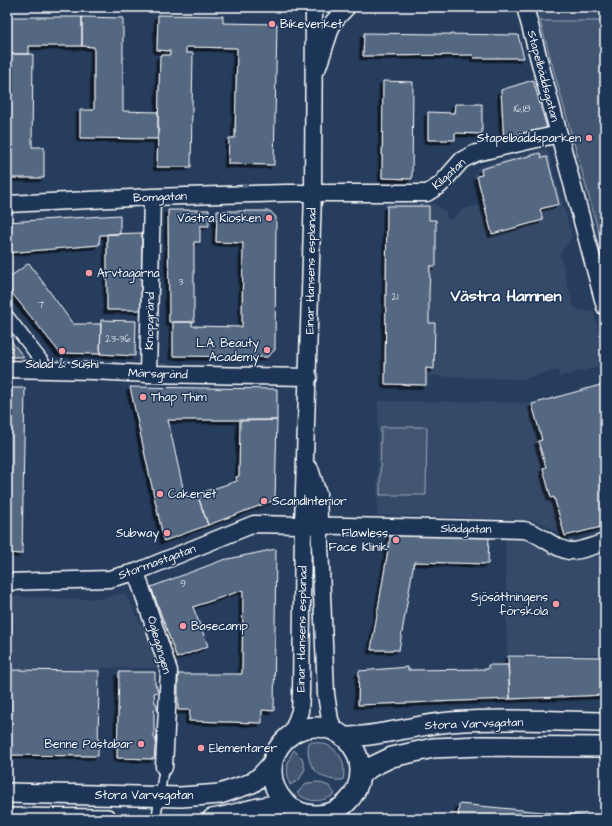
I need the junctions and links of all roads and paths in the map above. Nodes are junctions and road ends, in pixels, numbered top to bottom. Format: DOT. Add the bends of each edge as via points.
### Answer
graph roads {
  1 [pos="315,7"];
  2 [pos="346,7"];
  3 [pos="525,7"];
  4 [pos="313,85"];
  5 [pos="559,134"];
  6 [pos="313,193"];
  7 [pos="152,196"];
  8 [pos="7,204"];
  9 [pos="605,307"];
  10 [pos="7,316"];
  11 [pos="7,369"];
  12 [pos="48,369"];
  13 [pos="148,374"];
  14 [pos="309,377"];
  15 [pos="306,457"];
  16 [pos="304,524"];
  17 [pos="320,526"];
  18 [pos="605,542"];
  19 [pos="136,572"];
  20 [pos="7,582"];
  21 [pos="605,722"];
  22 [pos="292,733"];
  23 [pos="340,734"];
  24 [pos="605,747"];
  25 [pos="271,765"];
  26 [pos="164,767"];
  27 [pos="360,775"];
  28 [pos="7,793"];
  29 [pos="159,796"];
  30 [pos="295,812"];
  31 [pos="335,814"];
  32 [pos="7,818"];
  33 [pos="107,819"];
  34 [pos="156,819"];
  35 [pos="212,819"];
  1 -- 2 [label="street" via="327,12 336,12"];
  1 -- 4 [label="street, Einar Hansens esplanad"];
  2 -- 4 [label="street, Einar Hansens esplanad" via="333,22"];
  3 -- 5 [label="street, Stapelbäddsgatan"];
  4 -- 6 [label="street, Einar Hansens esplanad"];
  5 -- 6 [label="street, Kilgatan" via="476,153 462,160 440,185 427,193"];
  5 -- 9 [label="street, Stapelbäddsgatan"];
  6 -- 7 [label="street, Bomgatan"];
  6 -- 14 [label="street, Einar Hansens esplanad"];
  7 -- 8 [label="street, Bomgatan"];
  7 -- 13 [label="street, Knopgränd"];
  10 -- 12 [label="street"];
  11 -- 12 [label="street, Märsgränd"];
  12 -- 13 [label="street, Märsgränd"];
  13 -- 14 [label="street, Märsgränd"];
  14 -- 15 [label="street, Einar Hansens esplanad"];
  15 -- 16 [label="street, Einar Hansens esplanad"];
  15 -- 17 [label="street, Einar Hansens esplanad" via="318,494"];
  16 -- 17 [label="street"];
  16 -- 19 [label="street, Stormastgatan" via="254,524"];
  16 -- 22 [label="street, Einar Hansens esplanad" via="301,694 300,711"];
  17 -- 18 [label="street, Slädgatan" via="524,530 534,532 570,551"];
  17 -- 23 [label="street, Einar Hansens esplanad" via="326,694 330,720"];
  19 -- 20 [label="street, Stormastgatan" via="109,579"];
  19 -- 26 [label="street, Öglegången" via="169,671"];
  21 -- 23 [label="street, Stora Varvsgatan" via="450,722 360,737"];
  22 -- 23 [label="street, Stora Varvsgatan" via="313,726"];
  22 -- 25 [label="street, Stora Varvsgatan" via="278,746"];
  23 -- 27 [label="street" via="357,754"];
  24 -- 27 [label="street, Stora Varvsgatan" via="432,748 392,757"];
  25 -- 29 [label="street, Stora Varvsgatan" via="252,783 220,794"];
  25 -- 30 [label="street, Stora Varvsgatan" via="277,793"];
  26 -- 29 [label="lane"];
  27 -- 31 [label="street" via="353,794"];
  28 -- 29 [label="street, Stora Varvsgatan"];
  29 -- 34 [label="lane"];
  30 -- 31 [label="street" via="309,815"];
  30 -- 35 [label="street" via="268,805"];
  32 -- 33 [label="street, Stora Varvsgatan"];
}
